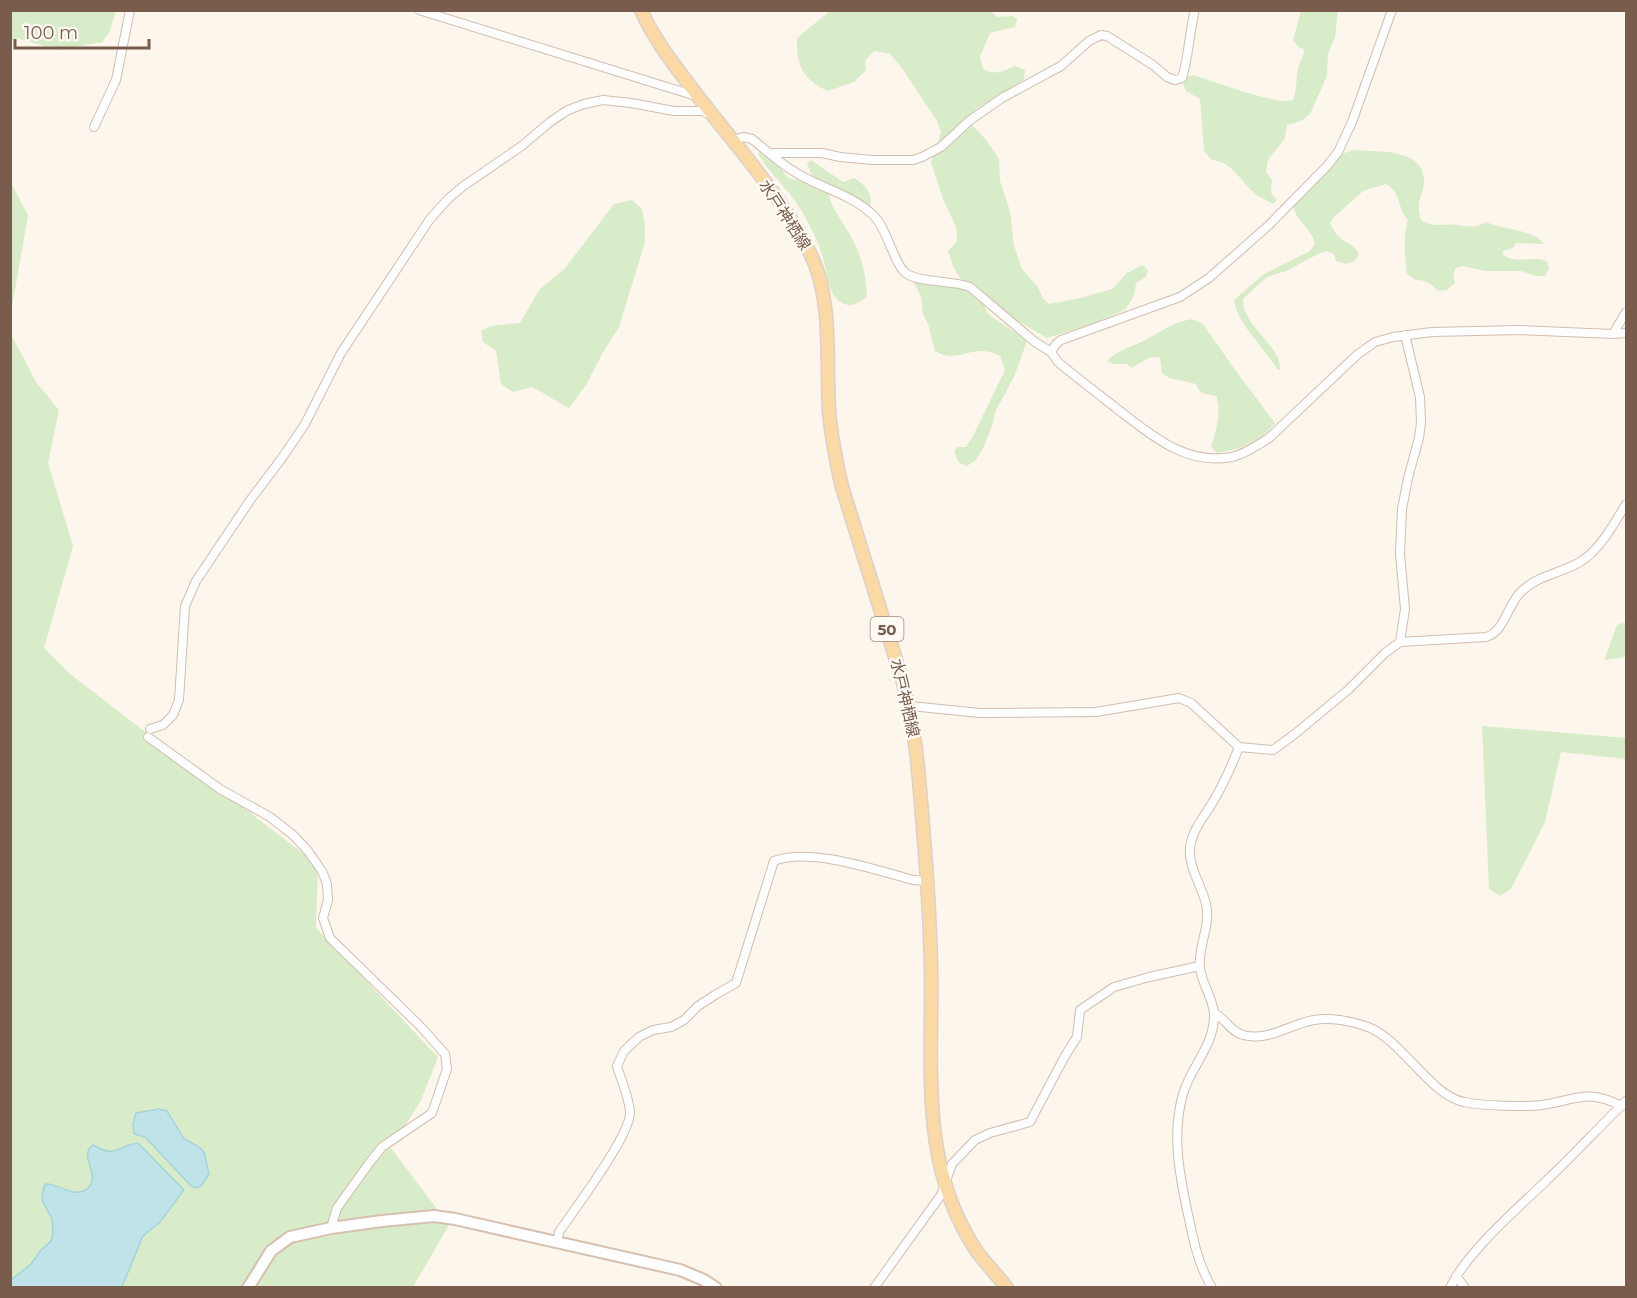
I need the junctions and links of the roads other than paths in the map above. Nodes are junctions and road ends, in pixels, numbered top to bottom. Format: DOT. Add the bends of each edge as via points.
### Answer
graph roads {
  1 [pos="130,10"];
  2 [pos="419,10"];
  3 [pos="641,10"];
  4 [pos="1195,10"];
  5 [pos="1392,10"];
  6 [pos="697,96"];
  7 [pos="713,115"];
  8 [pos="94,127"];
  9 [pos="733,141"];
  10 [pos="771,153"];
  11 [pos="1626,312"];
  12 [pos="1626,333"];
  13 [pos="1613,334"];
  14 [pos="1405,335"];
  15 [pos="1051,352"];
  16 [pos="1626,504"];
  17 [pos="1400,642"];
  18 [pos="910,706"];
  19 [pos="1239,747"];
  20 [pos="928,881"];
  21 [pos="1200,966"];
  22 [pos="1214,1013"];
  23 [pos="1624,1103"];
  24 [pos="945,1184"];
  25 [pos="331,1227"];
  26 [pos="557,1243"];
  27 [pos="1456,1276"];
  28 [pos="248,1287"];
  29 [pos="716,1287"];
  30 [pos="874,1287"];
  31 [pos="1007,1287"];
  32 [pos="1212,1287"];
  33 [pos="1450,1287"];
  34 [pos="1465,1287"];
  1 -- 8 [label="street" via="116,80"];
  2 -- 6 [label="street"];
  3 -- 6 [label="main road, 水戸神栖線 / 50" via="658,42"];
  4 -- 10 [label="street" via="1185,69 1178,80 1101,35 1060,66 1002,98 941,147 922,157 884,160 822,153"];
  5 -- 15 [label="street" via="1338,152 1299,196 1196,288 1062,340"];
  6 -- 7 [label="main road, 水戸神栖線 / 50"];
  7 -- 9 [label="main road, 水戸神栖線 / 50"];
  7 -- 25 [label="street" via="603,100 584,104 550,122 448,199 430,219 341,353 299,433 196,580 185,606 179,700 173,715 149,733 220,789 270,817 308,851 327,884 323,918 330,938 446,1054 447,1069 432,1113 382,1147 336,1208"];
  9 -- 10 [label="street" via="752,139"];
  9 -- 18 [label="main road, 水戸神栖線 / 50" via="791,219 814,263 824,310 829,410 837,466"];
  10 -- 15 [label="street" via="797,174 853,200 872,214 884,228 908,275 970,287"];
  11 -- 13 [label="street"];
  12 -- 13 [label="street"];
  13 -- 14 [label="street" via="1483,330"];
  14 -- 15 [label="street" via="1376,342 1264,441 1246,452 1220,458 1194,455 1165,445 1058,363"];
  14 -- 17 [label="street" via="1420,397 1421,423 1402,509 1400,554 1405,609"];
  16 -- 17 [label="street" via="1587,557 1526,587 1491,636"];
  17 -- 19 [label="street" via="1273,750"];
  18 -- 19 [label="street" via="980,713 1096,712 1179,698 1191,703"];
  18 -- 20 [label="main road, 水戸神栖線 / 50"];
  19 -- 21 [label="street" via="1191,841 1191,860 1208,918"];
  20 -- 24 [label="main road, 水戸神栖線 / 50" via="932,1123"];
  20 -- 26 [label="street" via="824,859 786,856 774,861 736,983 698,1006 684,1020 639,1037 624,1051 617,1066 630,1112 628,1120 621,1138 559,1232"];
  21 -- 22 [label="street"];
  21 -- 24 [label="street" via="1114,987 1080,1010 1077,1037 1030,1122 975,1140 952,1164"];
  22 -- 23 [label="street" via="1240,1034 1249,1036 1278,1033 1322,1019 1368,1027 1383,1035 1446,1094 1465,1103 1535,1106 1584,1095"];
  22 -- 32 [label="street" via="1209,1042 1183,1094 1178,1149 1178,1170 1197,1255"];
  23 -- 27 [label="street" via="1504,1222"];
  24 -- 30 [label="street"];
  24 -- 31 [label="main road, 水戸神栖線 / 50" via="978,1252"];
  25 -- 26 [label="street" via="434,1216"];
  25 -- 28 [label="street" via="280,1243"];
  26 -- 29 [label="street" via="680,1270"];
  27 -- 33 [label="street"];
  27 -- 34 [label="street"];
}
